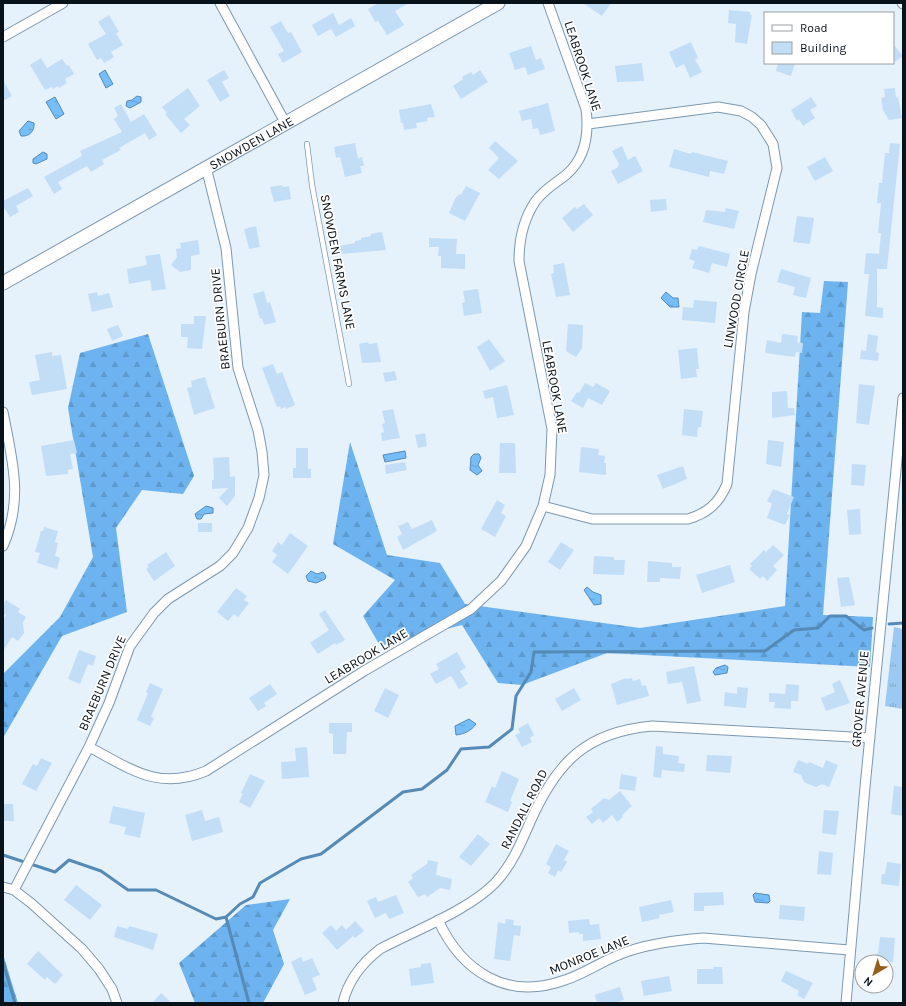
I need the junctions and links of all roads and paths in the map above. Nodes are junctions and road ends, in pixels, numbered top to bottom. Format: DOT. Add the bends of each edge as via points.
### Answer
graph roads {
  1 [pos="63,3"];
  2 [pos="220,3"];
  3 [pos="498,3"];
  4 [pos="548,3"];
  5 [pos="3,37"];
  6 [pos="286,124"];
  7 [pos="588,124"];
  8 [pos="307,144"];
  9 [pos="206,167"];
  10 [pos="3,283"];
  11 [pos="349,384"];
  12 [pos="903,398"];
  13 [pos="3,412"];
  14 [pos="543,506"];
  15 [pos="3,546"];
  16 [pos="870,738"];
  17 [pos="89,747"];
  18 [pos="3,887"];
  19 [pos="14,890"];
  20 [pos="438,920"];
  21 [pos="849,950"];
  22 [pos="117,1003"];
  23 [pos="343,1003"];
  24 [pos="846,1003"];
  1 -- 5 [label="street"];
  2 -- 6 [label="street"];
  3 -- 6 [label="street, SNOWDEN LANE"];
  4 -- 7 [label="street, LEABROOK LANE" via="586,109"];
  6 -- 9 [label="street, SNOWDEN LANE"];
  7 -- 14 [label="street, LEABROOK LANE" via="587,138 577,163 536,201 527,215 519,246 519,261 552,429 550,475"];
  7 -- 14 [label="street, LINWOOD CIRCLE" via="718,107 729,108 741,111 761,125 773,144 777,168 744,312 727,484 723,494 710,510 688,519 592,519"];
  8 -- 11 [label="lane, SNOWDEN FARMS LANE" via="312,186"];
  9 -- 10 [label="street, SNOWDEN LANE"];
  9 -- 17 [label="street, BRAEBURN DRIVE" via="226,248 238,368 258,430 264,475 248,528 233,553 220,566 168,600 154,613 130,646"];
  12 -- 16 [label="street, GROVER AVENUE"];
  13 -- 15 [label="street" via="15,479 12,521"];
  14 -- 17 [label="street, LEABROOK LANE" via="529,540 515,564 471,609 364,671 206,771 179,780 150,778"];
  16 -- 20 [label="street, RANDALL ROAD" via="652,726 623,730 601,738 586,746 559,770 539,801 516,854 494,883 464,907"];
  16 -- 21 [label="street, GROVER AVENUE"];
  17 -- 19 [label="street, BRAEBURN DRIVE"];
  18 -- 19 [label="street"];
  19 -- 22 [label="street" via="82,949 112,989"];
  20 -- 21 [label="street, MONROE LANE" via="451,946 463,960 489,978 519,986 551,985 628,951 681,940 703,938"];
  20 -- 23 [label="street, RANDALL ROAD" via="380,949 368,958 351,980"];
  21 -- 24 [label="street, GROVER AVENUE"];
}
